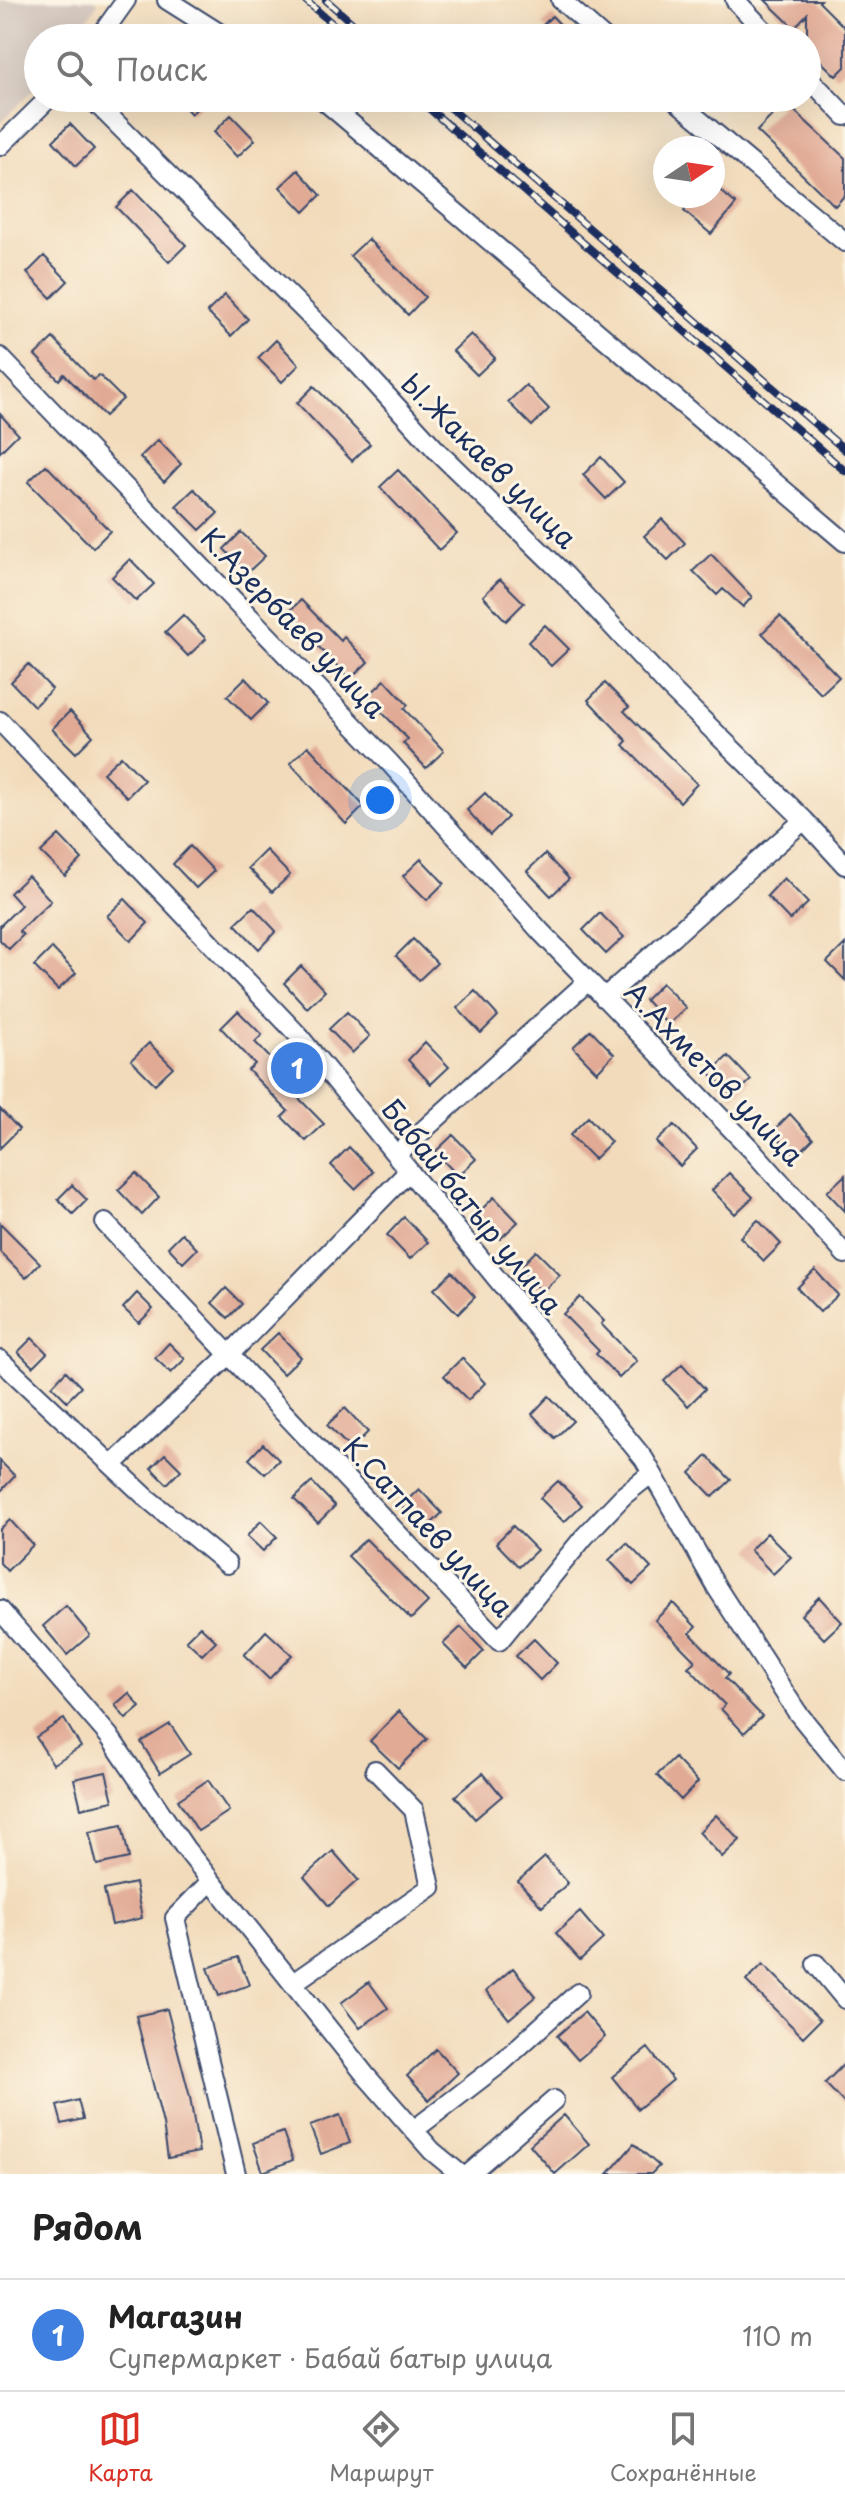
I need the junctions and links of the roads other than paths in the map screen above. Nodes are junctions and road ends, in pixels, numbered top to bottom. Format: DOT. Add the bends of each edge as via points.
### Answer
graph roads {
  1 [pos="126,0"];
  2 [pos="167,0"];
  3 [pos="561,0"];
  4 [pos="735,0"];
  5 [pos="109,24"];
  6 [pos="205,24"];
  7 [pos="588,24"];
  8 [pos="758,24"];
  9 [pos="821,91"];
  10 [pos="35,112"];
  11 [pos="105,112"];
  12 [pos="338,112"];
  13 [pos="690,112"];
  14 [pos="845,116"];
  15 [pos="0,146"];
  16 [pos="845,242"];
  17 [pos="0,357"];
  18 [pos="845,542"];
  19 [pos="0,721"];
  20 [pos="804,820"];
  21 [pos="845,865"];
  22 [pos="541,932"];
  23 [pos="588,981"];
  24 [pos="604,998"];
  25 [pos="396,1155"];
  26 [pos="409,1171"];
  27 [pos="105,1223"];
  28 [pos="845,1254"];
  29 [pos="229,1355"];
  30 [pos="0,1360"];
  31 [pos="112,1465"];
  32 [pos="652,1473"];
  33 [pos="227,1564"];
  34 [pos="0,1610"];
  35 [pos="375,1770"];
  36 [pos="845,1771"];
  37 [pos="211,1881"];
  38 [pos="816,1964"];
  39 [pos="293,1983"];
  40 [pos="578,1993"];
  41 [pos="845,1999"];
  42 [pos="554,2100"];
  43 [pos="414,2130"];
  44 [pos="236,2174"];
  45 [pos="460,2174"];
  46 [pos="469,2174"];
  1 -- 5 [label="street"];
  2 -- 6 [label="street"];
  3 -- 7 [label="street"];
  4 -- 8 [label="street"];
  9 -- 14 [label="street"];
  10 -- 15 [label="street"];
  11 -- 20 [label="street, Ы.Жакаев улица"];
  12 -- 18 [label="street"];
  13 -- 16 [label="street"];
  17 -- 22 [label="street, К.Азербаев улица" via="389,762"];
  19 -- 25 [label="street, Бабай батыр улица" via="298,1035"];
  20 -- 21 [label="street, Ы.Жакаев улица"];
  20 -- 24 [label="street"];
  22 -- 23 [label="street, А.Ахметов улица"];
  23 -- 24 [label="street, А.Ахметов улица"];
  23 -- 25 [label="street"];
  24 -- 28 [label="street, А.Ахметов улица"];
  25 -- 26 [label="street, Бабай батыр улица"];
  26 -- 29 [label="street"];
  26 -- 32 [label="street, Бабай батыр улица"];
  27 -- 29 [label="street, К.Сатпаев улица"];
  29 -- 31 [label="street"];
  29 -- 32 [label="street, К.Сатпаев улица" via="499,1641 584,1537"];
  30 -- 31 [label="street"];
  31 -- 33 [label="street"];
  32 -- 36 [label="street, Бабай батыр улица" via="717,1588 797,1712"];
  34 -- 37 [label="street" via="109,1736"];
  35 -- 39 [label="street" via="414,1810 431,1887"];
  37 -- 39 [label="street"];
  37 -- 44 [label="street" via="175,1918"];
  38 -- 41 [label="street"];
  39 -- 43 [label="street"];
  40 -- 43 [label="street" via="501,2063"];
  42 -- 46 [label="street"];
  43 -- 45 [label="street"];
}
